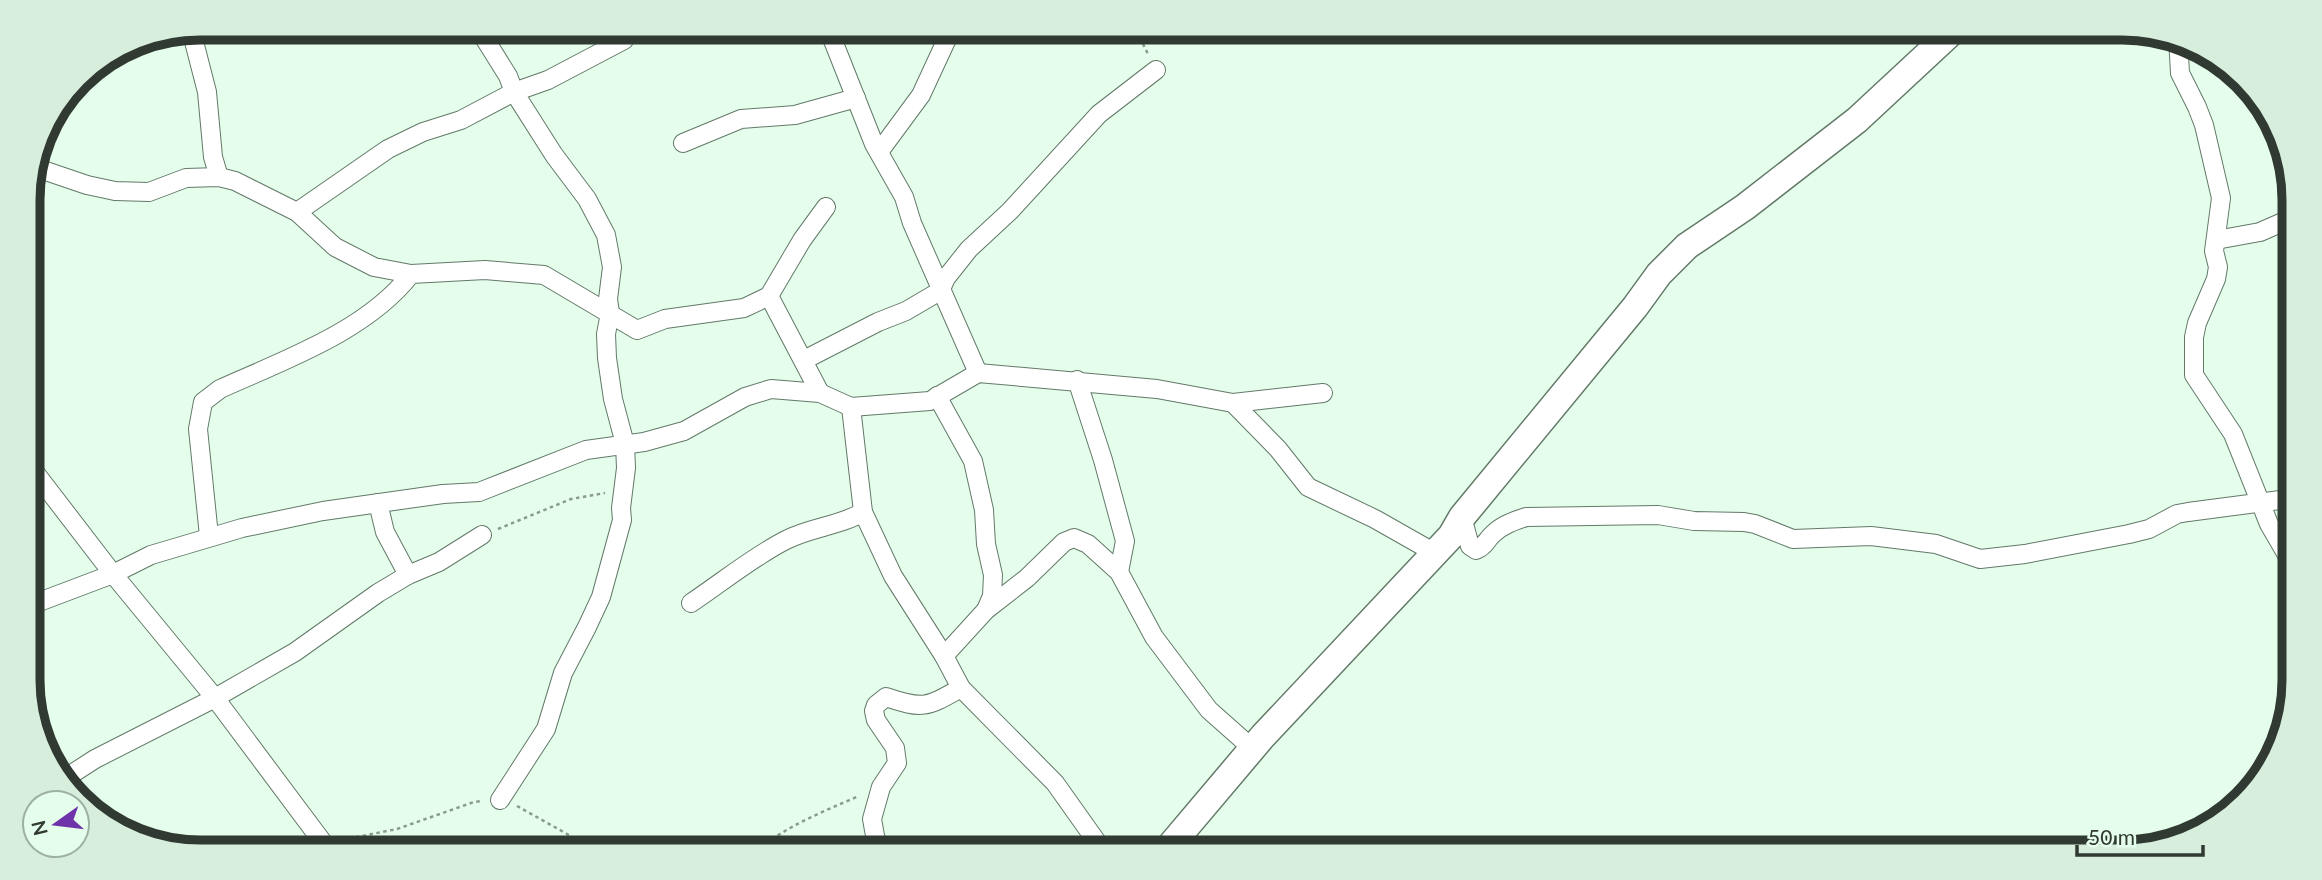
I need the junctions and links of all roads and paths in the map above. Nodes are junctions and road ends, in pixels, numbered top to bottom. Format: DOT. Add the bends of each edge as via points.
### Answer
graph roads {
  1 [pos="1943,40"];
  2 [pos="194,41"];
  3 [pos="486,41"];
  4 [pos="611,41"];
  5 [pos="833,41"];
  6 [pos="946,41"];
  7 [pos="1141,41"];
  8 [pos="2179,51"];
  9 [pos="1156,70"];
  10 [pos="514,92"];
  11 [pos="856,98"];
  12 [pos="683,143"];
  13 [pos="879,152"];
  14 [pos="43,170"];
  15 [pos="219,177"];
  16 [pos="826,207"];
  17 [pos="297,212"];
  18 [pos="2282,222"];
  19 [pos="2216,240"];
  20 [pos="411,274"];
  21 [pos="940,291"];
  22 [pos="769,296"];
  23 [pos="611,313"];
  24 [pos="804,360"];
  25 [pos="978,373"];
  26 [pos="1077,380"];
  27 [pos="820,393"];
  28 [pos="1323,393"];
  29 [pos="937,396"];
  30 [pos="1233,403"];
  31 [pos="851,407"];
  32 [pos="625,444"];
  33 [pos="624,489"];
  34 [pos="40,490"];
  35 [pos="2282,500"];
  36 [pos="378,503"];
  37 [pos="2260,504"];
  38 [pos="863,512"];
  39 [pos="1462,517"];
  40 [pos="482,535"];
  41 [pos="209,536"];
  42 [pos="2282,546"];
  43 [pos="1435,553"];
  44 [pos="1119,572"];
  45 [pos="113,574"];
  46 [pos="408,575"];
  47 [pos="40,602"];
  48 [pos="691,603"];
  49 [pos="986,610"];
  50 [pos="944,656"];
  51 [pos="961,688"];
  52 [pos="215,698"];
  53 [pos="1254,749"];
  54 [pos="71,774"];
  55 [pos="881,788"];
  56 [pos="500,800"];
  57 [pos="1176,839"];
  58 [pos="321,840"];
  59 [pos="357,840"];
  60 [pos="577,840"];
  61 [pos="769,840"];
  62 [pos="876,840"];
  63 [pos="1095,840"];
  1 -- 39 [label="street" via="1857,120 1687,246 1659,274"];
  2 -- 15 [label="street" via="207,92"];
  3 -- 10 [label="street"];
  4 -- 10 [label="street" via="548,80"];
  5 -- 11 [label="street"];
  6 -- 13 [label="street" via="921,95"];
  7 -- 9 [label="path"];
  8 -- 19 [label="street" via="2180,73 2200,116 2219,184"];
  9 -- 21 [label="street" via="1099,114 1010,211 969,248"];
  10 -- 17 [label="street" via="461,120 388,149"];
  10 -- 23 [label="street" via="606,235"];
  11 -- 12 [label="street" via="795,115 741,119"];
  11 -- 13 [label="street"];
  13 -- 21 [label="street" via="904,197"];
  14 -- 15 [label="street" via="115,191 149,192 186,178"];
  15 -- 17 [label="street"];
  16 -- 22 [label="street"];
  17 -- 20 [label="street" via="335,247 374,267"];
  18 -- 19 [label="street" via="2260,232"];
  19 -- 37 [label="street" via="2218,267 2197,323 2194,375 2233,434"];
  20 -- 23 [label="street" via="485,270 544,275"];
  20 -- 41 [label="street" via="391,296 342,331 220,389 203,402 198,429"];
  21 -- 24 [label="street"];
  21 -- 25 [label="street"];
  22 -- 23 [label="street" via="744,308 665,319 637,330"];
  22 -- 24 [label="street"];
  23 -- 32 [label="street" via="607,358"];
  24 -- 27 [label="street"];
  25 -- 26 [label="street"];
  25 -- 29 [label="street"];
  26 -- 30 [label="street"];
  26 -- 44 [label="street" via="1125,541"];
  27 -- 31 [label="street"];
  27 -- 32 [label="street" via="771,389 745,397 684,431"];
  28 -- 30 [label="street"];
  29 -- 31 [label="street" via="930,401"];
  29 -- 49 [label="street" via="973,461 993,575"];
  30 -- 43 [label="street" via="1308,487"];
  31 -- 38 [label="street"];
  32 -- 33 [label="street"];
  32 -- 36 [label="street" via="586,450 479,492"];
  33 -- 40 [label="path" via="571,499"];
  33 -- 56 [label="street" via="622,520 601,597 563,673 546,729"];
  34 -- 45 [label="street"];
  35 -- 37 [label="street"];
  36 -- 41 [label="street"];
  36 -- 46 [label="street" via="384,532"];
  37 -- 39 [label="street" via="2177,514 2129,534 1980,559 1936,544 1871,536 1793,539 1755,524 1658,515 1526,517 1507,524 1476,550 1470,546"];
  37 -- 42 [label="street"];
  38 -- 48 [label="street" via="786,540"];
  38 -- 50 [label="street" via="893,576"];
  39 -- 43 [label="street"];
  40 -- 46 [label="street"];
  41 -- 45 [label="street" via="151,555"];
  43 -- 53 [label="street"];
  44 -- 49 [label="street" via="1088,544 1074,538"];
  44 -- 53 [label="street" via="1154,637 1209,710"];
  45 -- 47 [label="street"];
  45 -- 52 [label="street"];
  46 -- 52 [label="street" via="295,652"];
  49 -- 50 [label="street"];
  50 -- 51 [label="street"];
  51 -- 55 [label="street" via="929,705 919,707 886,697 877,705 876,719 894,748 897,763"];
  51 -- 63 [label="street" via="1055,783"];
  52 -- 54 [label="street"];
  52 -- 58 [label="street"];
  53 -- 57 [label="street"];
  55 -- 61 [label="path" via="805,819"];
  55 -- 62 [label="street" via="872,819"];
  56 -- 59 [label="path" via="474,802"];
  56 -- 60 [label="path"];
}
